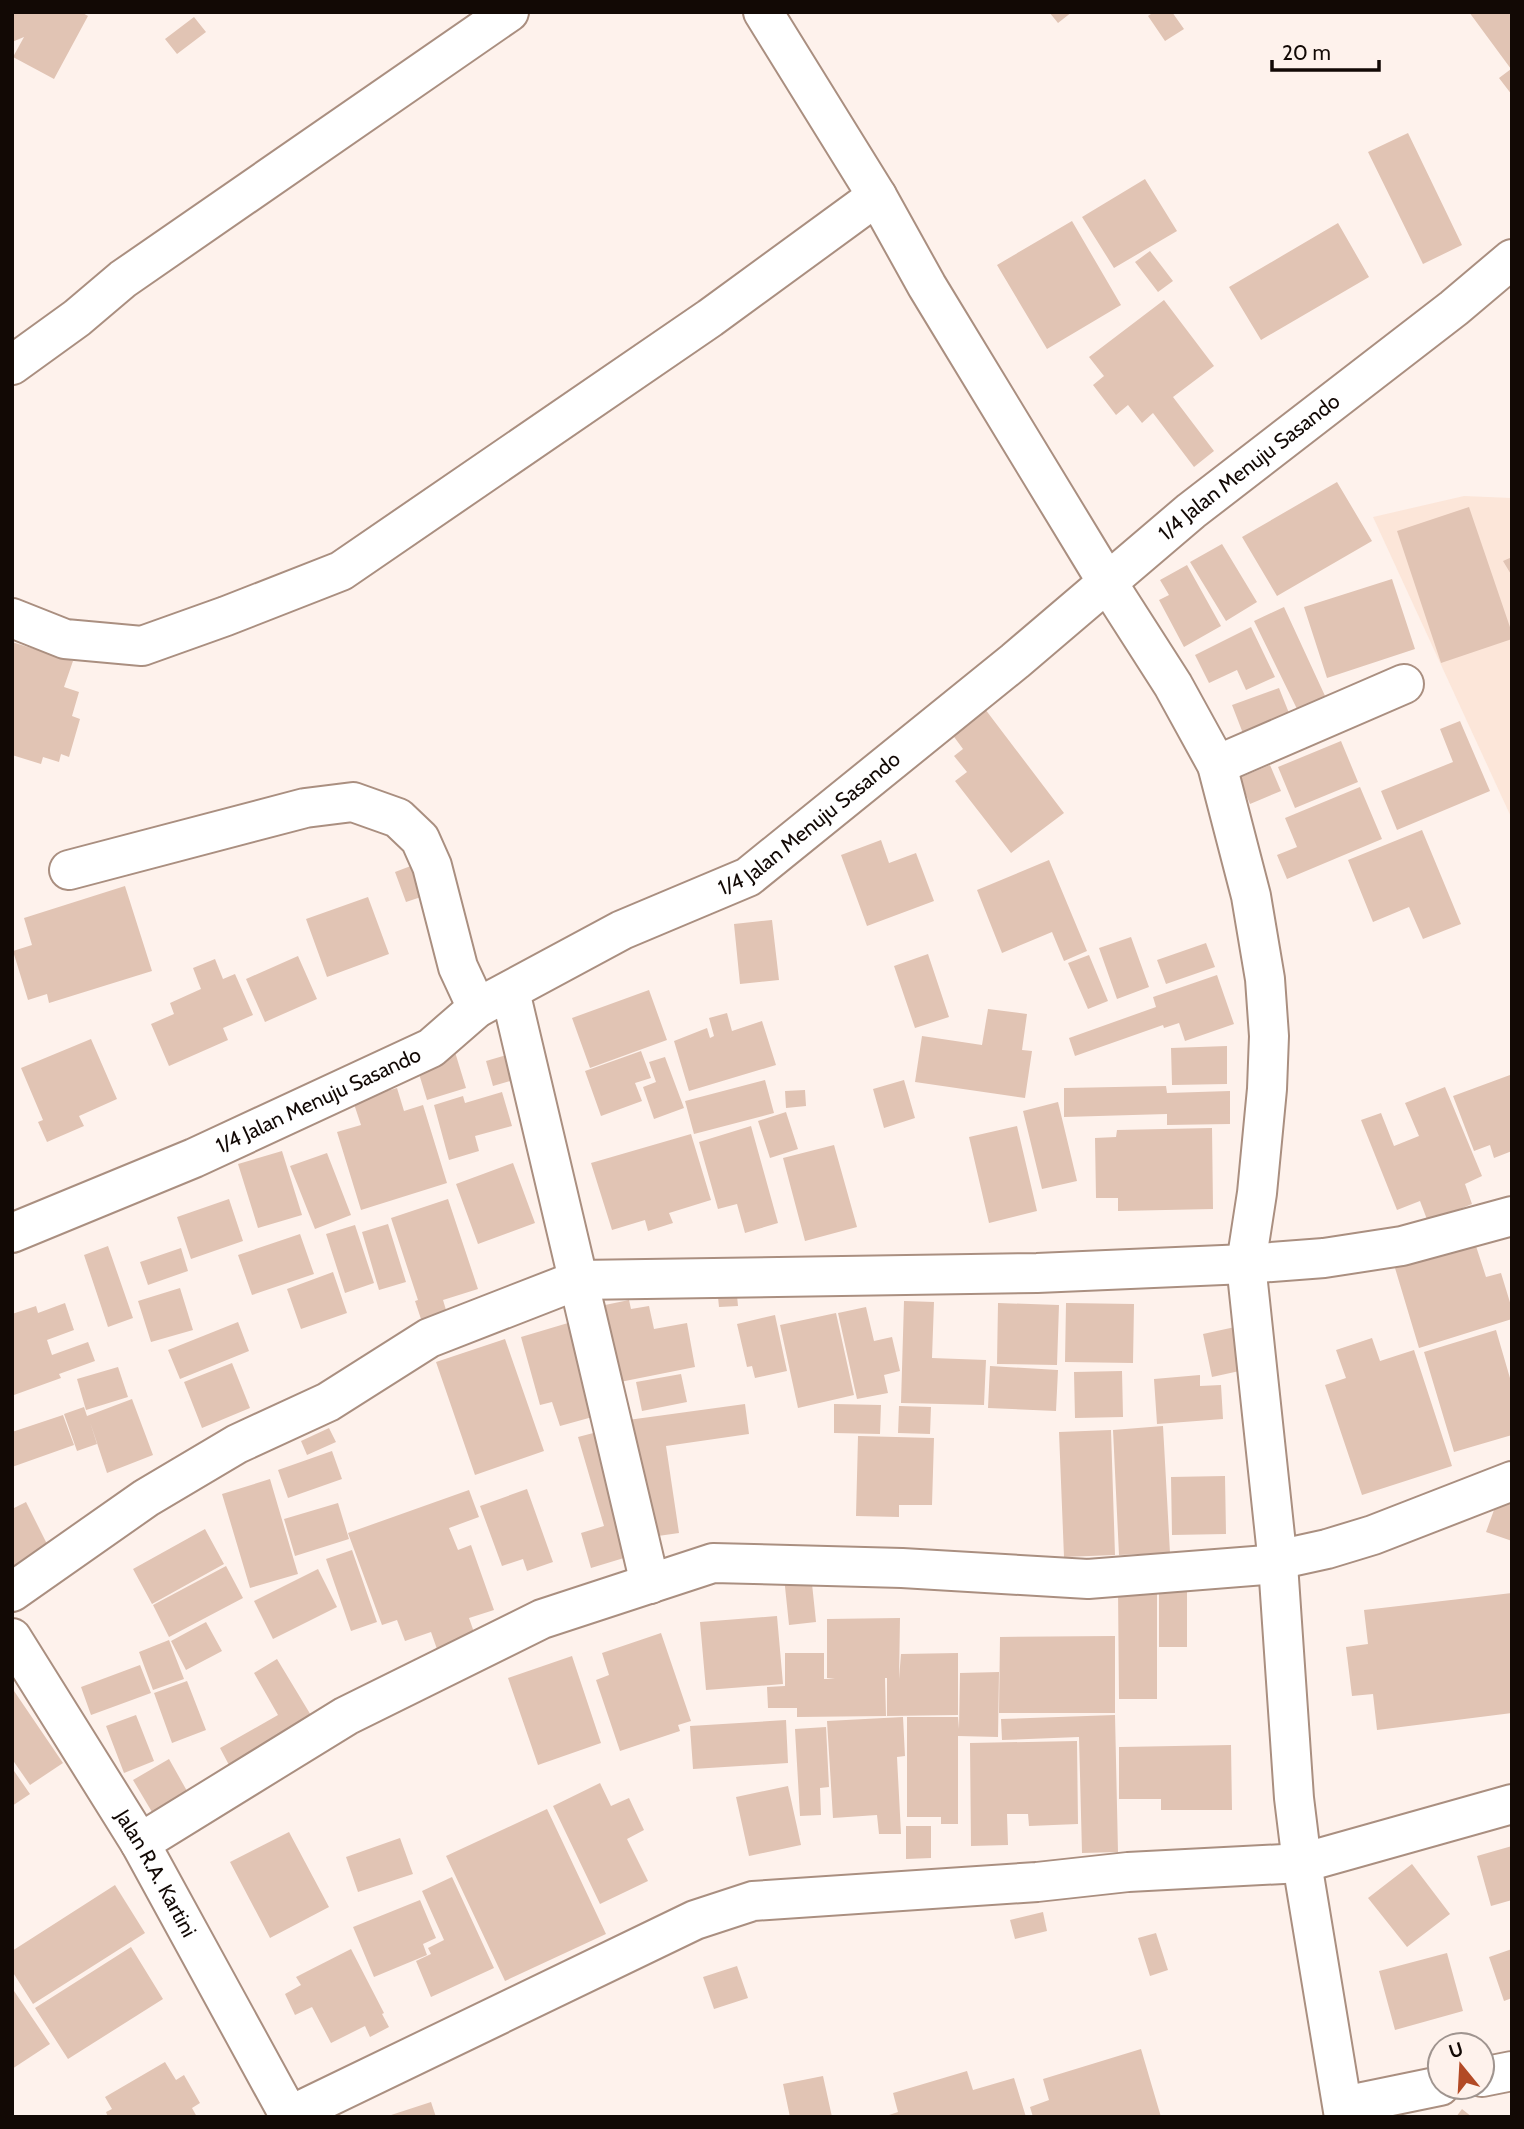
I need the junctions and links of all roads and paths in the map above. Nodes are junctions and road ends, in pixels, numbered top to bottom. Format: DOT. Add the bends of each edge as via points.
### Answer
graph roads {
  1 [pos="509,12"];
  2 [pos="763,12"];
  3 [pos="877,196"];
  4 [pos="1512,259"];
  5 [pos="12,365"];
  6 [pos="1107,583"];
  7 [pos="12,618"];
  8 [pos="1404,684"];
  9 [pos="1217,765"];
  10 [pos="69,870"];
  11 [pos="494,1000"];
  12 [pos="1512,1216"];
  13 [pos="12,1233"];
  14 [pos="1247,1264"];
  15 [pos="578,1280"];
  16 [pos="1512,1481"];
  17 [pos="1278,1562"];
  18 [pos="650,1584"];
  19 [pos="12,1592"];
  20 [pos="12,1638"];
  21 [pos="1512,1804"];
  22 [pos="140,1843"];
  23 [pos="1303,1863"];
  24 [pos="1426,2090"];
  25 [pos="1344,2111"];
  26 [pos="289,2116"];
  1 -- 5 [label="street" via="123,279"];
  2 -- 3 [label="street"];
  3 -- 6 [label="street"];
  3 -- 7 [label="street" via="341,571 142,646 65,639"];
  4 -- 6 [label="street, 1/4 Jalan Menuju Sasando" via="1191,511"];
  6 -- 9 [label="street" via="1173,685"];
  6 -- 11 [label="street, 1/4 Jalan Menuju Sasando" via="747,877 622,930"];
  8 -- 9 [label="street"];
  9 -- 14 [label="street" via="1251,896 1269,1036"];
  10 -- 11 [label="street" via="305,808 352,802 398,818 420,839 432,866 458,967"];
  11 -- 13 [label="street, 1/4 Jalan Menuju Sasando" via="431,1048 194,1158"];
  11 -- 15 [label="street"];
  12 -- 14 [label="street" via="1402,1246"];
  14 -- 15 [label="street" via="1023,1273"];
  14 -- 17 [label="street"];
  15 -- 18 [label="street"];
  15 -- 19 [label="street" via="429,1338 328,1402 237,1444 146,1498"];
  16 -- 17 [label="street" via="1373,1535"];
  17 -- 18 [label="street" via="1088,1579 712,1563"];
  17 -- 23 [label="street" via="1294,1798"];
  18 -- 22 [label="street" via="542,1619 346,1716"];
  20 -- 22 [label="street, Jalan R.A. Kartini"];
  21 -- 23 [label="street"];
  22 -- 26 [label="street, Jalan R.A. Kartini"];
  23 -- 25 [label="street"];
  23 -- 26 [label="street" via="1128,1871 1037,1882 753,1901 695,1920"];
  24 -- 25 [label="street"];
}
